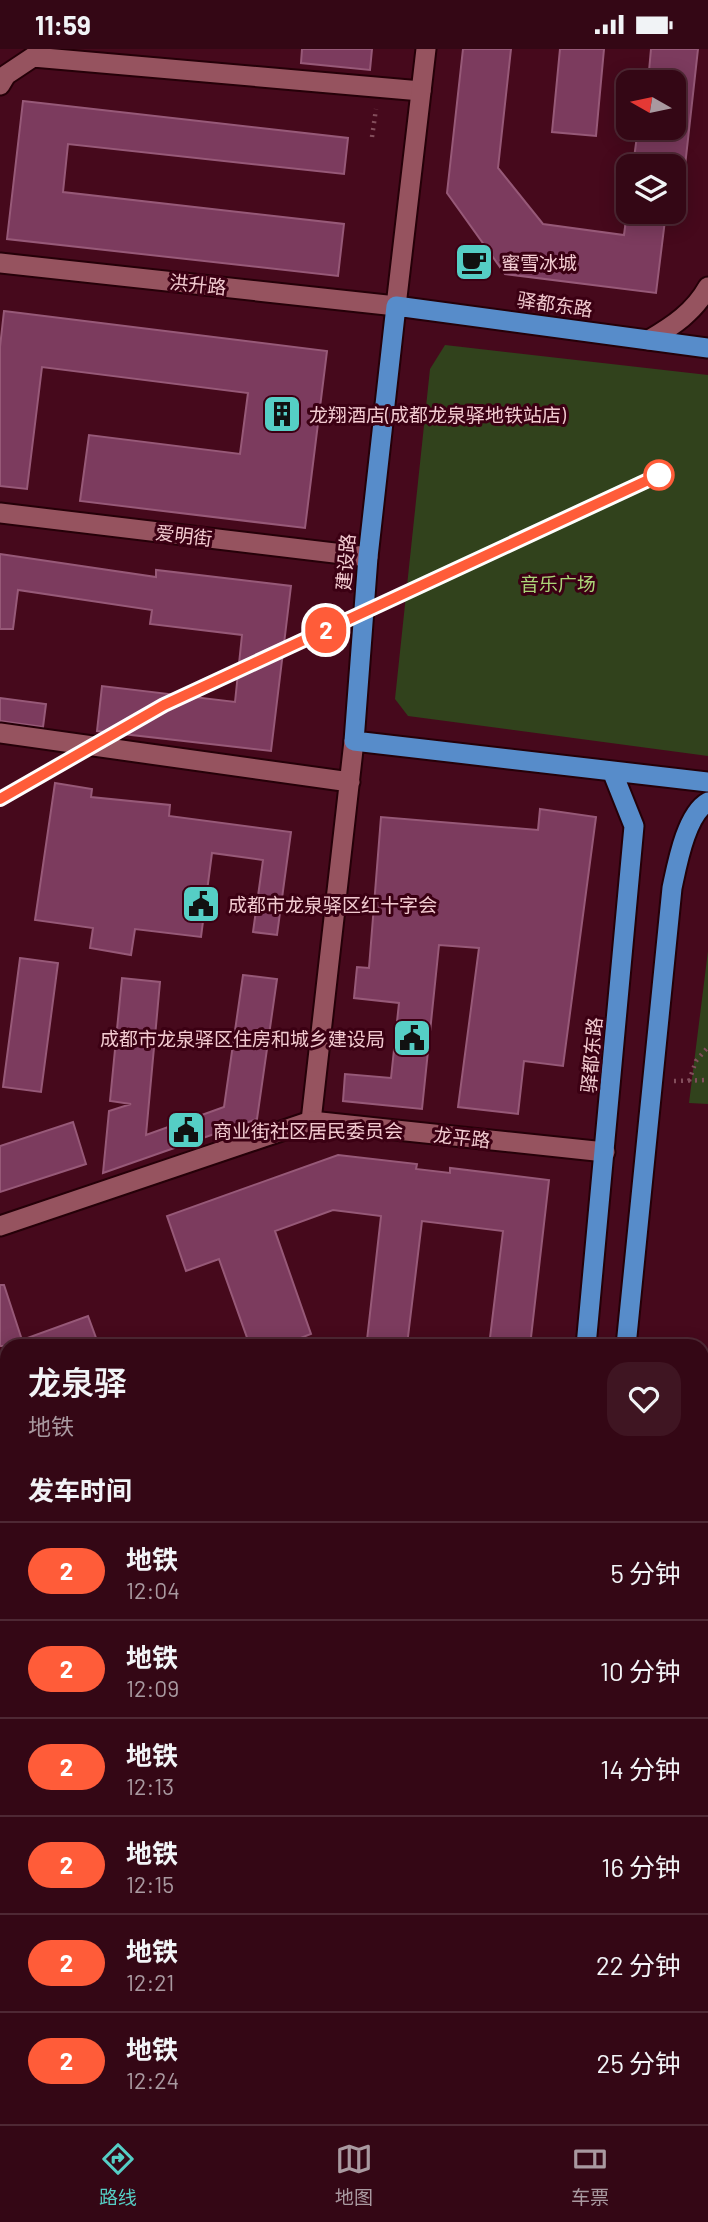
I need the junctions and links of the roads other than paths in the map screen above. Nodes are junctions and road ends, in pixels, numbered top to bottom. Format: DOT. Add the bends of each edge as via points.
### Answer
graph roads {
  1 [pos="426,49"];
  2 [pos="0,85"];
  3 [pos="421,91"];
  4 [pos="0,263"];
  5 [pos="708,287"];
  6 [pos="396,306"];
  7 [pos="649,340"];
  8 [pos="708,348"];
  9 [pos="0,513"];
  10 [pos="368,557"];
  11 [pos="0,733"];
  12 [pos="354,741"];
  13 [pos="612,771"];
  14 [pos="350,782"];
  15 [pos="708,782"];
  16 [pos="708,802"];
  17 [pos="311,1121"];
  18 [pos="605,1152"];
  19 [pos="0,1226"];
  20 [pos="587,1339"];
  21 [pos="627,1339"];
  1 -- 3 [label="street, 建设路"];
  2 -- 3 [label="street" via="6,75 33,57"];
  3 -- 6 [label="street, 建设路"];
  4 -- 6 [label="street, 洪升路"];
  5 -- 7 [label="street" via="678,323"];
  6 -- 7 [label="highway, 驿都东路"];
  6 -- 10 [label="highway, 建设路"];
  7 -- 8 [label="highway, 驿都东路"];
  9 -- 10 [label="street, 爱明街"];
  10 -- 12 [label="highway, 建设路"];
  11 -- 14 [label="street"];
  12 -- 13 [label="highway"];
  12 -- 14 [label="street, 建设路"];
  13 -- 15 [label="highway"];
  13 -- 18 [label="highway, 驿都东路" via="634,826"];
  14 -- 17 [label="street, 建设路"];
  16 -- 21 [label="highway" via="700,807 679,852 672,888"];
  17 -- 18 [label="street, 龙平路"];
  17 -- 19 [label="street, 龙平路"];
  18 -- 20 [label="highway, 驿都东路"];
}
